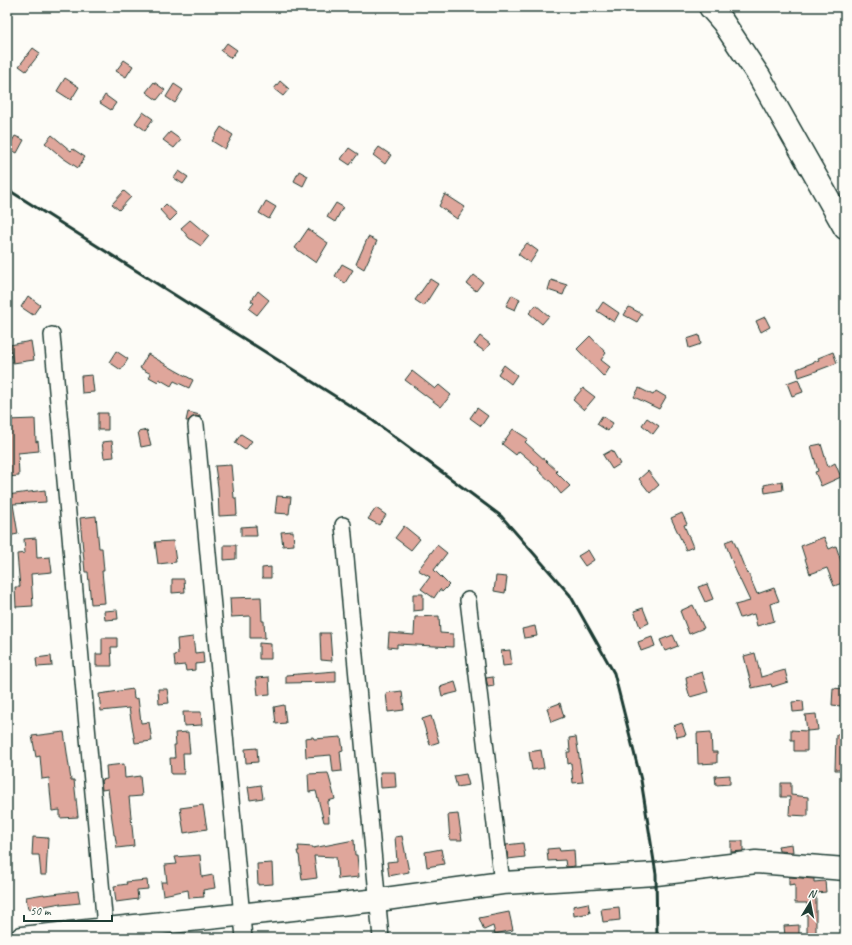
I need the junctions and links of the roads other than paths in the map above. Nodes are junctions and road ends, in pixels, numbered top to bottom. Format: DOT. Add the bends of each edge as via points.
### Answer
graph roads {
  1 [pos="710,7"];
  2 [pos="845,228"];
  3 [pos="52,335"];
  4 [pos="196,425"];
  5 [pos="343,525"];
  6 [pos="468,600"];
  7 [pos="845,869"];
  8 [pos="502,883"];
  9 [pos="378,900"];
  10 [pos="241,915"];
  11 [pos="105,934"];
  12 [pos="22,938"];
  13 [pos="244,938"];
  14 [pos="381,938"];
  1 -- 2 [label="highway" via="761,79"];
  3 -- 11 [label="street"];
  4 -- 10 [label="street"];
  5 -- 9 [label="street"];
  6 -- 8 [label="street"];
  7 -- 8 [label="highway" via="756,862 656,874"];
  8 -- 9 [label="highway"];
  9 -- 10 [label="highway"];
  9 -- 14 [label="street"];
  10 -- 11 [label="highway"];
  10 -- 13 [label="street"];
  11 -- 12 [label="highway"];
}
